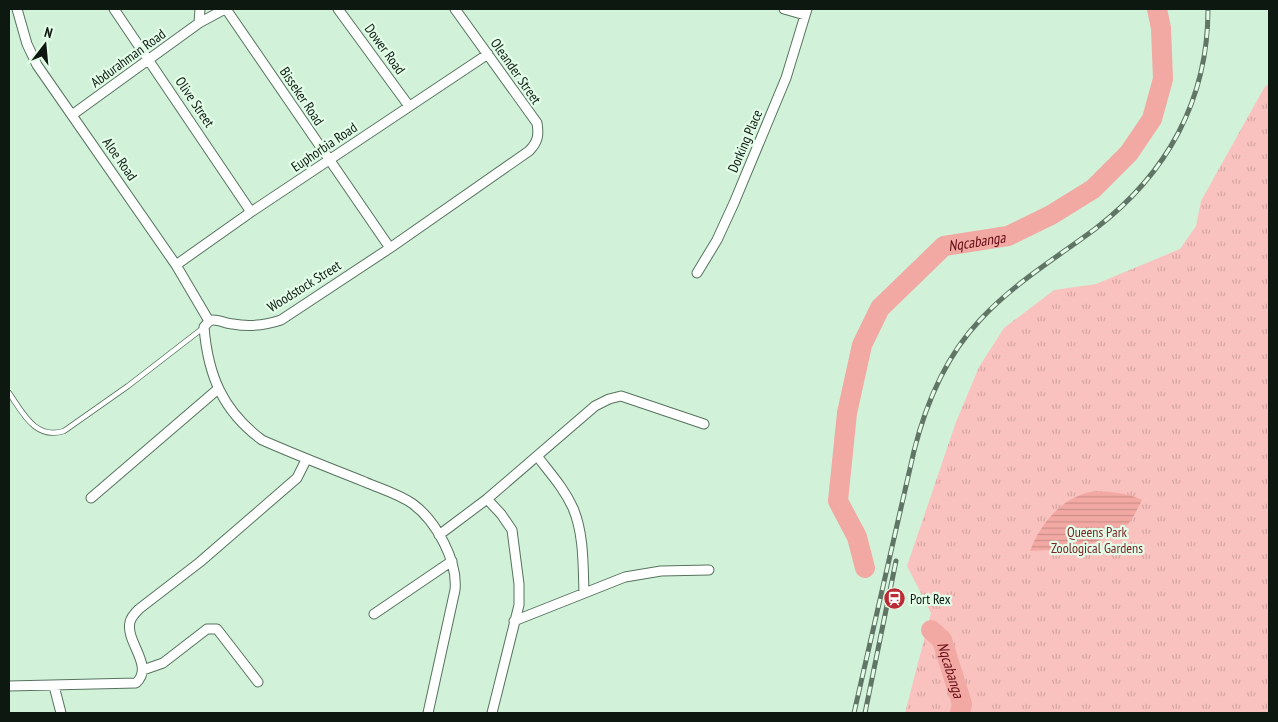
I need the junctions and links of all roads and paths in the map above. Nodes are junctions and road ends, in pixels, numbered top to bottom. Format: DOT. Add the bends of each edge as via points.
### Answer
graph roads {
  1 [pos="17,9"];
  2 [pos="114,9"];
  3 [pos="200,9"];
  4 [pos="226,9"];
  5 [pos="338,9"];
  6 [pos="455,9"];
  7 [pos="784,9"];
  8 [pos="806,12"];
  9 [pos="199,23"];
  10 [pos="488,54"];
  11 [pos="150,60"];
  12 [pos="409,106"];
  13 [pos="72,115"];
  14 [pos="530,151"];
  15 [pos="330,160"];
  16 [pos="251,212"];
  17 [pos="390,248"];
  18 [pos="176,265"];
  19 [pos="697,272"];
  20 [pos="207,324"];
  21 [pos="218,389"];
  22 [pos="9,393"];
  23 [pos="704,424"];
  24 [pos="537,456"];
  25 [pos="306,460"];
  26 [pos="91,498"];
  27 [pos="487,499"];
  28 [pos="439,535"];
  29 [pos="452,561"];
  30 [pos="709,570"];
  31 [pos="584,593"];
  32 [pos="374,614"];
  33 [pos="514,621"];
  34 [pos="143,670"];
  35 [pos="258,682"];
  36 [pos="9,686"];
  37 [pos="54,686"];
  38 [pos="62,713"];
  39 [pos="428,713"];
  40 [pos="492,713"];
  1 -- 13 [label="street, Aloe Road" via="37,65"];
  2 -- 11 [label="street, Olive Street"];
  3 -- 9 [label="street"];
  4 -- 9 [label="street, Abdurahman Road"];
  4 -- 15 [label="street, Bisseker Road"];
  5 -- 12 [label="street, Dower Road"];
  6 -- 10 [label="street, Oleander Street"];
  7 -- 8 [label="street, Dorking Place"];
  8 -- 19 [label="street, Dorking Place" via="786,78 734,203 717,240"];
  9 -- 11 [label="street, Abdurahman Road"];
  10 -- 12 [label="street, Euphorbia Road"];
  10 -- 14 [label="street, Oleander Street" via="537,123 536,144"];
  11 -- 13 [label="street, Abdurahman Road"];
  11 -- 16 [label="street, Olive Street"];
  12 -- 15 [label="street, Euphorbia Road"];
  13 -- 18 [label="street, Aloe Road"];
  14 -- 17 [label="street, Woodstock Street"];
  15 -- 16 [label="street, Euphorbia Road"];
  15 -- 17 [label="street, Bisseker Road"];
  16 -- 18 [label="street, Euphorbia Road"];
  17 -- 20 [label="street, Woodstock Street" via="281,320 253,325 213,320"];
  18 -- 20 [label="street, Aloe Road"];
  20 -- 21 [label="street" via="206,347"];
  20 -- 22 [label="lane" via="64,431 54,434 36,427 28,421"];
  21 -- 25 [label="street" via="257,436"];
  21 -- 26 [label="street"];
  23 -- 24 [label="street" via="621,396 595,406"];
  24 -- 27 [label="street"];
  24 -- 31 [label="street" via="573,508 581,547"];
  25 -- 28 [label="street" via="411,503"];
  25 -- 34 [label="street" via="297,478 133,616 130,630"];
  27 -- 28 [label="street"];
  27 -- 33 [label="street" via="512,530 519,584 519,605"];
  28 -- 29 [label="street"];
  29 -- 32 [label="street"];
  29 -- 39 [label="street" via="455,590"];
  30 -- 31 [label="street" via="661,571 625,577"];
  31 -- 33 [label="street"];
  33 -- 40 [label="street"];
  34 -- 35 [label="street" via="163,663 207,629 217,629"];
  34 -- 37 [label="street" via="142,678 136,683"];
  36 -- 37 [label="street"];
  37 -- 38 [label="street"];
}
